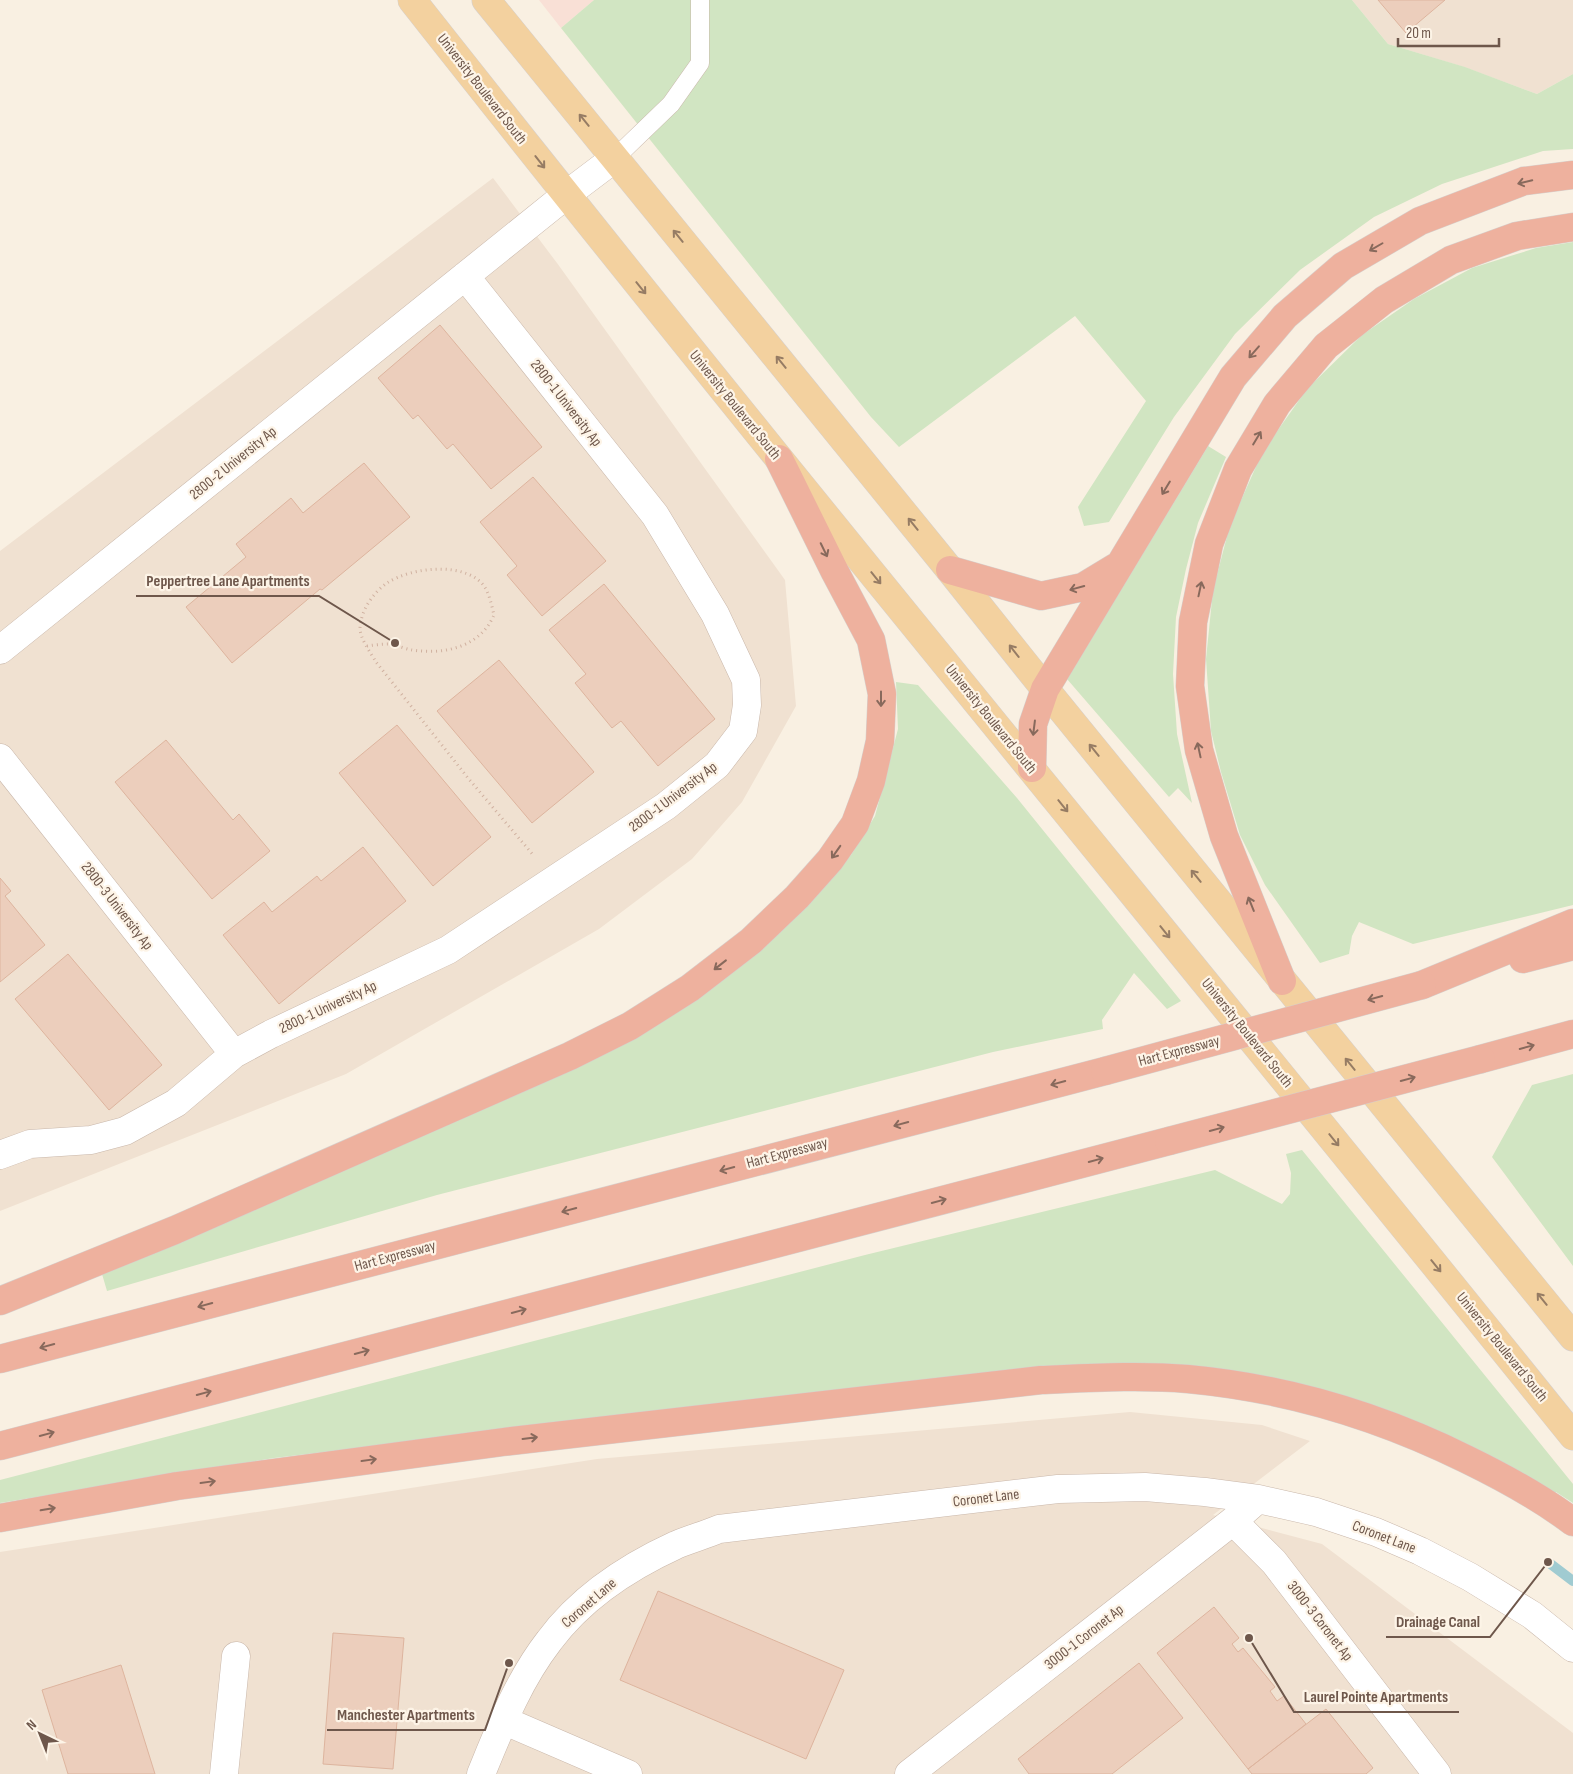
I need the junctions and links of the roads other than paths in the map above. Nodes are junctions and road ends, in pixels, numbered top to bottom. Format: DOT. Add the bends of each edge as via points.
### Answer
graph roads {
  1 [pos="412,0"];
  2 [pos="486,0"];
  3 [pos="700,0"];
  4 [pos="615,158"];
  5 [pos="1573,175"];
  6 [pos="566,195"];
  7 [pos="1573,227"];
  8 [pos="466,276"];
  9 [pos="779,459"];
  10 [pos="1119,565"];
  11 [pos="950,570"];
  12 [pos="0,650"];
  13 [pos="1044,689"];
  14 [pos="0,758"];
  15 [pos="1032,768"];
  16 [pos="1573,923"];
  17 [pos="1573,946"];
  18 [pos="1282,981"];
  19 [pos="1422,985"];
  20 [pos="1573,1034"];
  21 [pos="234,1054"];
  22 [pos="0,1155"];
  23 [pos="0,1301"];
  24 [pos="1573,1336"];
  25 [pos="0,1358"];
  26 [pos="1573,1436"];
  27 [pos="0,1446"];
  28 [pos="1258,1500"];
  29 [pos="0,1518"];
  30 [pos="1233,1521"];
  31 [pos="1573,1522"];
  32 [pos="1573,1648"];
  33 [pos="236,1656"];
  34 [pos="503,1720"];
  35 [pos="224,1774"];
  36 [pos="481,1774"];
  37 [pos="628,1774"];
  38 [pos="910,1774"];
  39 [pos="1438,1774"];
  1 -- 6 [label="main road, University Boulevard South, one-way"];
  4 -- 2 [label="main road, one-way"];
  3 -- 4 [label="lane" via="700,63 671,104"];
  4 -- 6 [label="street"];
  11 -- 4 [label="main road, one-way"];
  5 -- 10 [label="highway, one-way" via="1524,181 1420,221 1343,266 1285,316 1233,377"];
  6 -- 8 [label="street"];
  6 -- 9 [label="main road, University Boulevard South, one-way"];
  18 -- 7 [label="highway, one-way" via="1224,836 1199,750 1190,686 1193,622 1209,544 1238,468 1277,404 1326,346 1384,300 1451,260 1517,236"];
  8 -- 12 [label="street, 2800-2 University Ap"];
  8 -- 21 [label="street, 2800-1 University Ap" via="655,515 715,614 746,680 743,731 717,765 666,806 448,950"];
  9 -- 15 [label="main road, University Boulevard South, one-way"];
  9 -- 23 [label="highway, one-way" via="871,640 882,694 880,741 872,781 855,824 830,860 797,897 751,941 690,988 630,1026 570,1056 184,1226"];
  10 -- 11 [label="highway, one-way" via="1083,587 1041,596"];
  10 -- 13 [label="highway"];
  13 -- 11 [label="main road, one-way"];
  13 -- 15 [label="highway, one-way" via="1033,724"];
  18 -- 13 [label="main road, one-way"];
  14 -- 21 [label="street, 2800-3 University Ap"];
  15 -- 26 [label="main road, University Boulevard South, one-way"];
  16 -- 19 [label="highway"];
  17 -- 19 [label="highway, Hart Expressway"];
  24 -- 18 [label="main road, one-way"];
  19 -- 25 [label="highway, Hart Expressway, one-way, bridge" via="1105,1071"];
  27 -- 20 [label="highway, one-way, bridge"];
  21 -- 22 [label="street, 2800-1 University Ap" via="176,1103 125,1131 91,1140 30,1144"];
  28 -- 30 [label="street, 3000-1 Coronet Ap"];
  28 -- 32 [label="street, Coronet Lane" via="1316,1512 1420,1551 1532,1614"];
  28 -- 34 [label="street, Coronet Lane" via="1145,1487 1058,1489 719,1530 676,1545 627,1571 596,1594 549,1641 526,1675"];
  29 -- 31 [label="highway, one-way" via="177,1486 503,1442 1041,1380 1120,1377 1188,1380 1257,1389 1344,1409 1423,1438 1502,1476"];
  30 -- 38 [label="street, 3000-1 Coronet Ap"];
  30 -- 39 [label="street, 3000-3 Coronet Ap" via="1274,1562"];
  33 -- 35 [label="street"];
  34 -- 36 [label="street, Coronet Lane"];
  34 -- 37 [label="street"];
}
